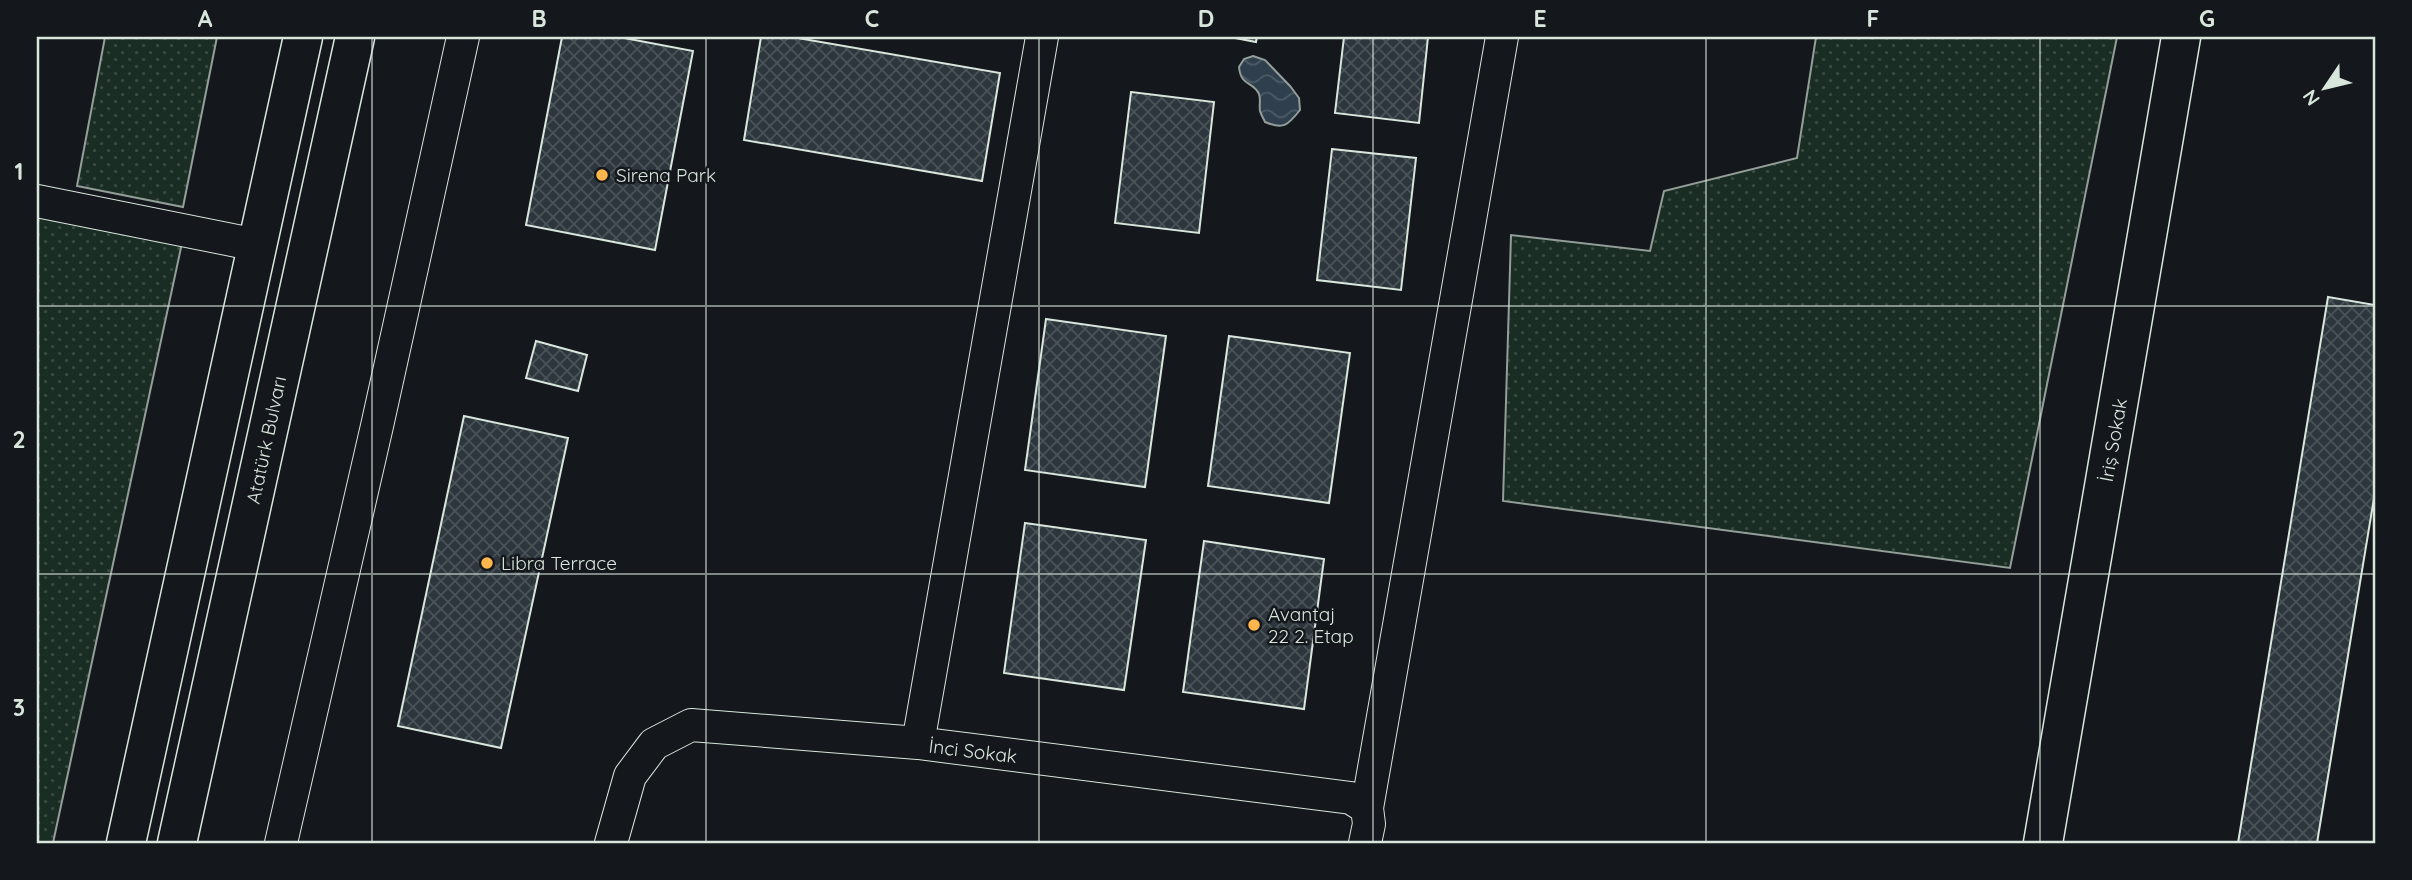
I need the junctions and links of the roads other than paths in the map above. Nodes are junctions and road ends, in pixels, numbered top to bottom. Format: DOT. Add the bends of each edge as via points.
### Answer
graph roads {
  1 [pos="303,37"];
  2 [pos="355,37"];
  3 [pos="463,37"];
  4 [pos="1042,37"];
  5 [pos="1502,37"];
  6 [pos="2181,37"];
  7 [pos="37,201"];
  8 [pos="257,245"];
  9 [pos="918,743"];
  10 [pos="1367,808"];
  11 [pos="126,843"];
  12 [pos="177,843"];
  13 [pos="281,843"];
  14 [pos="611,843"];
  15 [pos="1365,843"];
  16 [pos="2043,843"];
  1 -- 8 [label="main road"];
  2 -- 12 [label="main road, Atatürk Bulvarı"];
  3 -- 13 [label="street"];
  4 -- 9 [label="street"];
  5 -- 10 [label="street"];
  6 -- 16 [label="main road, İriş Sokak"];
  7 -- 8 [label="street"];
  8 -- 11 [label="main road"];
  9 -- 10 [label="street, İnci Sokak" via="1351,799"];
  9 -- 14 [label="street, İnci Sokak" via="691,725 654,744 630,776"];
  10 -- 15 [label="street"];
}
